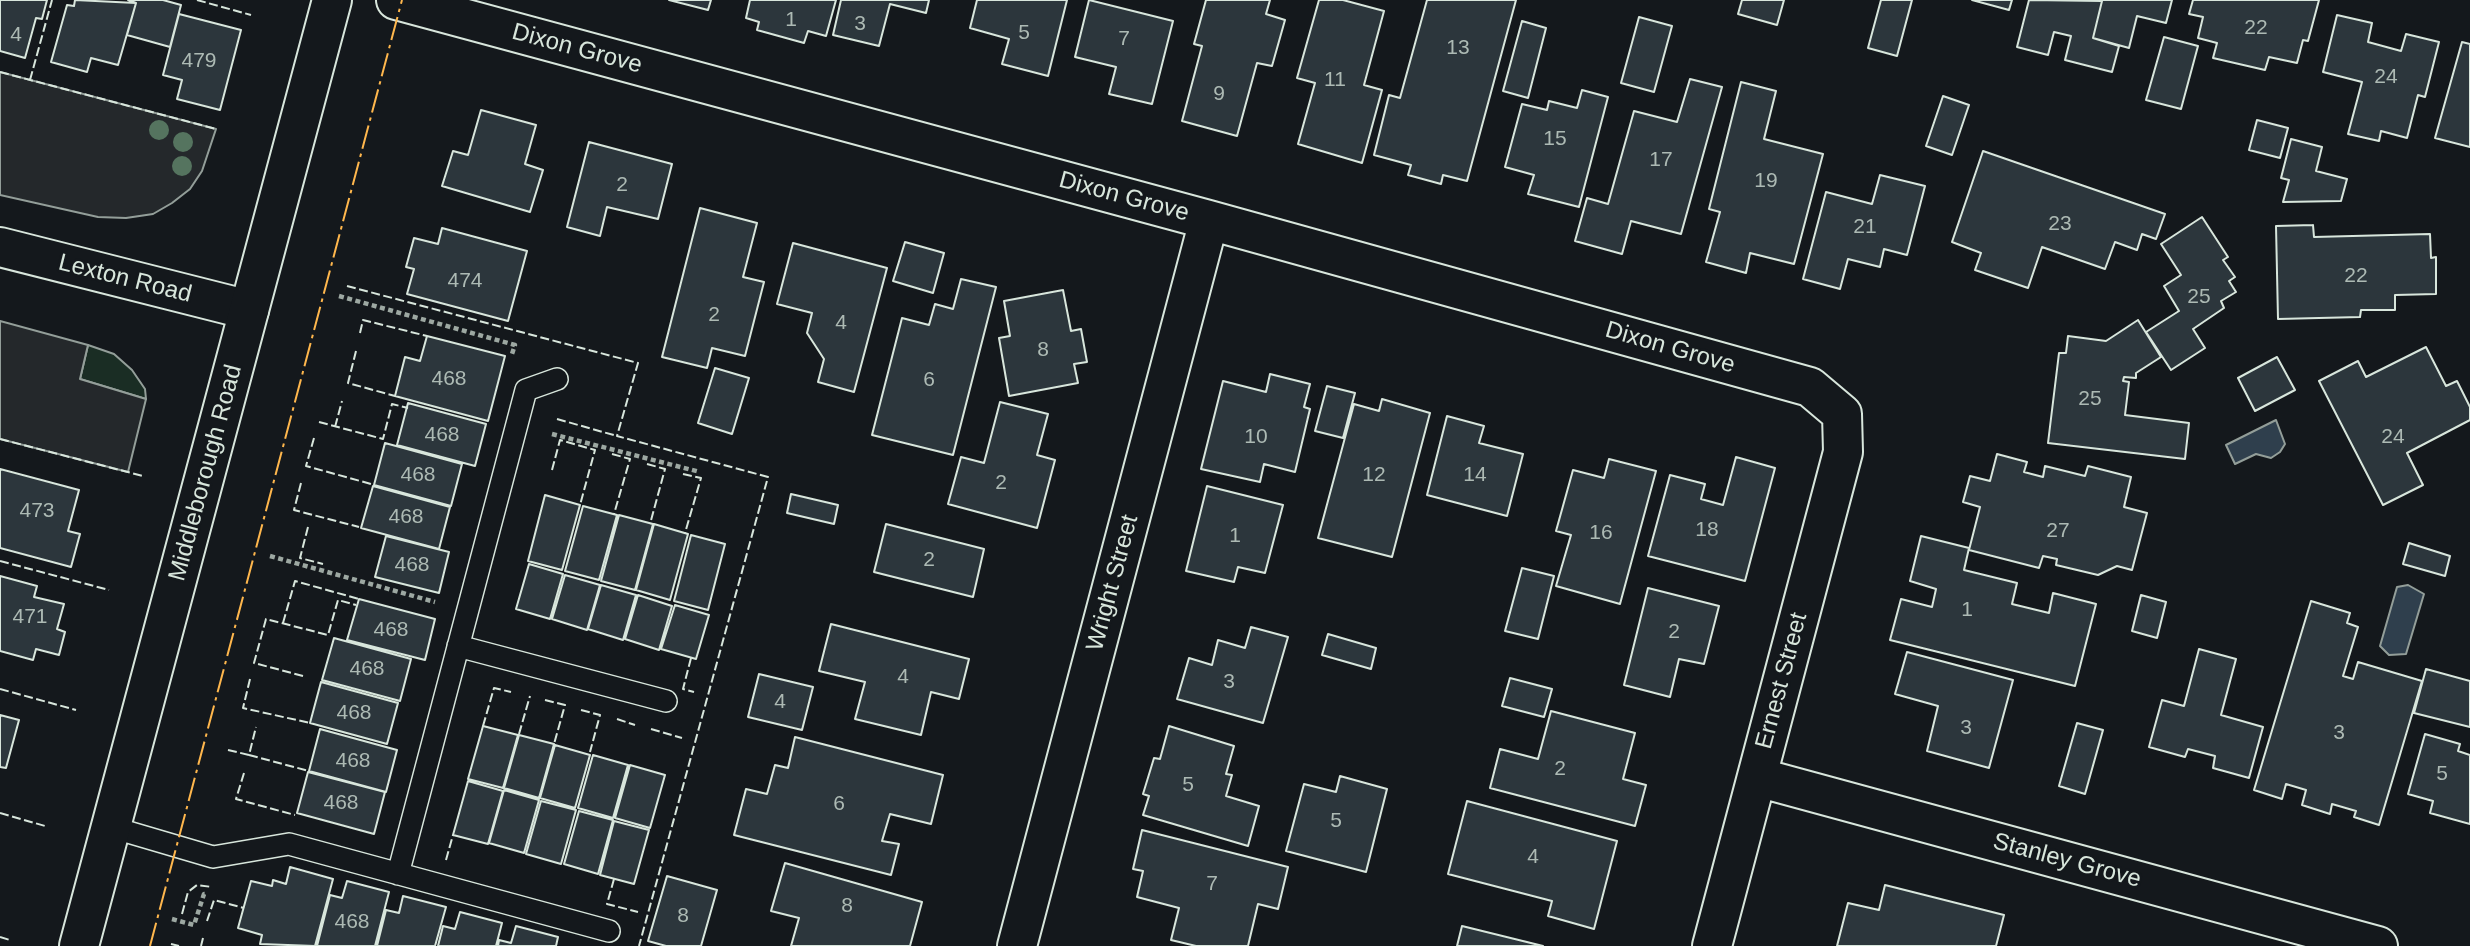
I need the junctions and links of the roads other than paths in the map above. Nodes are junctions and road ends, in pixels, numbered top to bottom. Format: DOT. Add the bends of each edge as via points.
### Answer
graph roads {
  1 [pos="332,0"];
  2 [pos="397,0"];
  3 [pos="1209,220"];
  4 [pos="0,247"];
  5 [pos="249,310"];
  6 [pos="556,379"];
  7 [pos="1842,414"];
  8 [pos="458,646"];
  9 [pos="666,701"];
  10 [pos="1757,777"];
  11 [pos="111,827"];
  12 [pos="398,874"];
  13 [pos="609,931"];
  14 [pos="2288,934"];
  15 [pos="79,946"];
  16 [pos="1017,946"];
  17 [pos="1712,946"];
  18 [pos="2378,946"];
  1 -- 5 [label="street, Middleborough Road"];
  2 -- 3 [label="street, Dixon Grove"];
  3 -- 7 [label="street, Dixon Grove" via="1810,387"];
  3 -- 16 [label="street, Wright Street"];
  4 -- 5 [label="street, Lexton Road"];
  5 -- 11 [label="street, Middleborough Road"];
  6 -- 8 [label="lane" via="526,390"];
  7 -- 10 [label="street, Ernest Street" via="1843,452"];
  8 -- 9 [label="lane"];
  8 -- 12 [label="lane"];
  10 -- 14 [label="street, Stanley Grove"];
  10 -- 17 [label="street, Ernest Street"];
  11 -- 12 [label="lane" via="213,857 289,844"];
  11 -- 15 [label="street, Middleborough Road"];
  12 -- 13 [label="lane"];
  14 -- 18 [label="street, Stanley Grove"];
}
